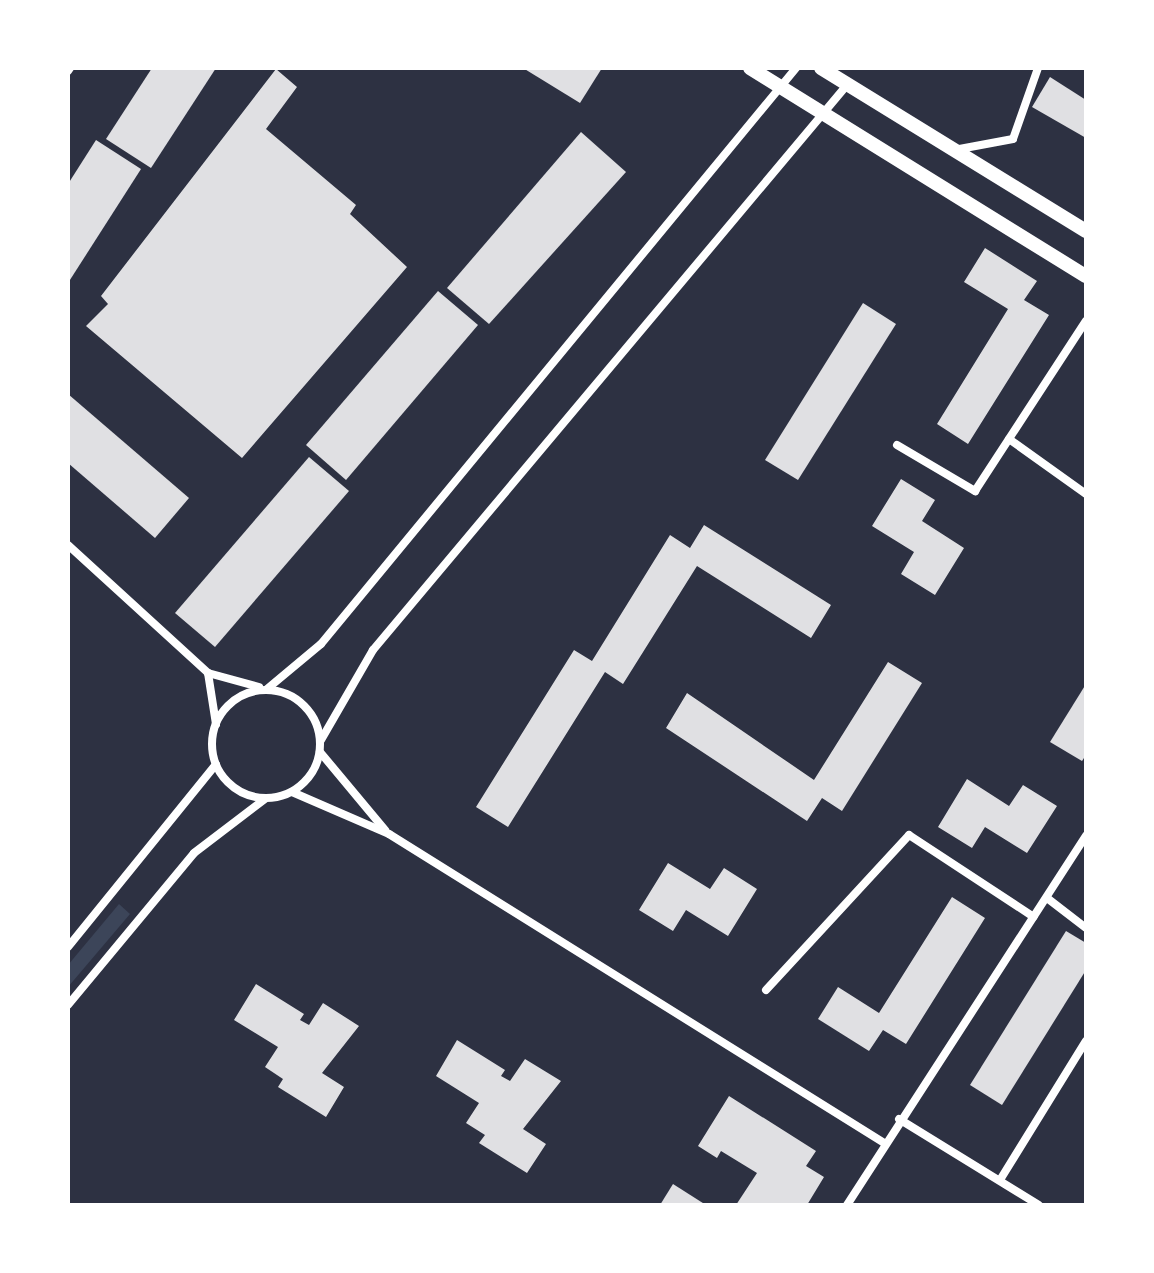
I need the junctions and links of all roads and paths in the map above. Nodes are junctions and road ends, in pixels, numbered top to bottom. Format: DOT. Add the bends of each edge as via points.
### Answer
graph roads {
  1 [pos="750,68"];
  2 [pos="796,68"];
  3 [pos="821,68"];
  4 [pos="1038,68"];
  5 [pos="847,85"];
  6 [pos="782,88"];
  7 [pos="827,114"];
  8 [pos="954,150"];
  9 [pos="1086,231"];
  10 [pos="1086,276"];
  11 [pos="1086,321"];
  12 [pos="1009,439"];
  13 [pos="897,445"];
  14 [pos="1086,494"];
  15 [pos="68,545"];
  16 [pos="208,673"];
  17 [pos="267,689"];
  18 [pos="216,724"];
  19 [pos="321,740"];
  20 [pos="320,752"];
  21 [pos="216,764"];
  22 [pos="292,792"];
  23 [pos="267,798"];
  24 [pos="389,834"];
  25 [pos="1086,836"];
  26 [pos="1047,898"];
  27 [pos="1034,917"];
  28 [pos="1086,928"];
  29 [pos="68,947"];
  30 [pos="766,990"];
  31 [pos="68,1005"];
  32 [pos="1086,1041"];
  33 [pos="899,1119"];
  34 [pos="884,1143"];
  35 [pos="1000,1180"];
  36 [pos="847,1205"];
  37 [pos="1039,1205"];
  1 -- 6 [label="street"];
  2 -- 6 [label="street"];
  3 -- 5 [label="street"];
  4 -- 8 [label="street" via="1013,139"];
  5 -- 7 [label="street"];
  5 -- 8 [label="street"];
  6 -- 7 [label="street"];
  6 -- 17 [label="street" via="321,644"];
  7 -- 10 [label="street"];
  7 -- 19 [label="street" via="373,650"];
  8 -- 9 [label="street"];
  11 -- 12 [label="street"];
  12 -- 13 [label="street" via="975,491"];
  12 -- 14 [label="street"];
  15 -- 16 [label="street"];
  16 -- 17 [label="street"];
  16 -- 18 [label="street"];
  17 -- 18 [label="street" via="229,704"];
  17 -- 19 [label="street" via="306,706"];
  18 -- 21 [label="street"];
  19 -- 20 [label="street"];
  20 -- 22 [label="street" via="312,773"];
  20 -- 24 [label="street"];
  21 -- 23 [label="street" via="239,791"];
  21 -- 29 [label="street"];
  22 -- 23 [label="street"];
  22 -- 24 [label="street"];
  23 -- 31 [label="street" via="194,853"];
  24 -- 34 [label="street"];
  25 -- 26 [label="street"];
  26 -- 27 [label="street"];
  26 -- 28 [label="street"];
  27 -- 30 [label="street" via="909,835"];
  27 -- 33 [label="street"];
  32 -- 35 [label="street"];
  33 -- 34 [label="street"];
  33 -- 35 [label="street"];
  34 -- 36 [label="street"];
  35 -- 37 [label="street"];
}
